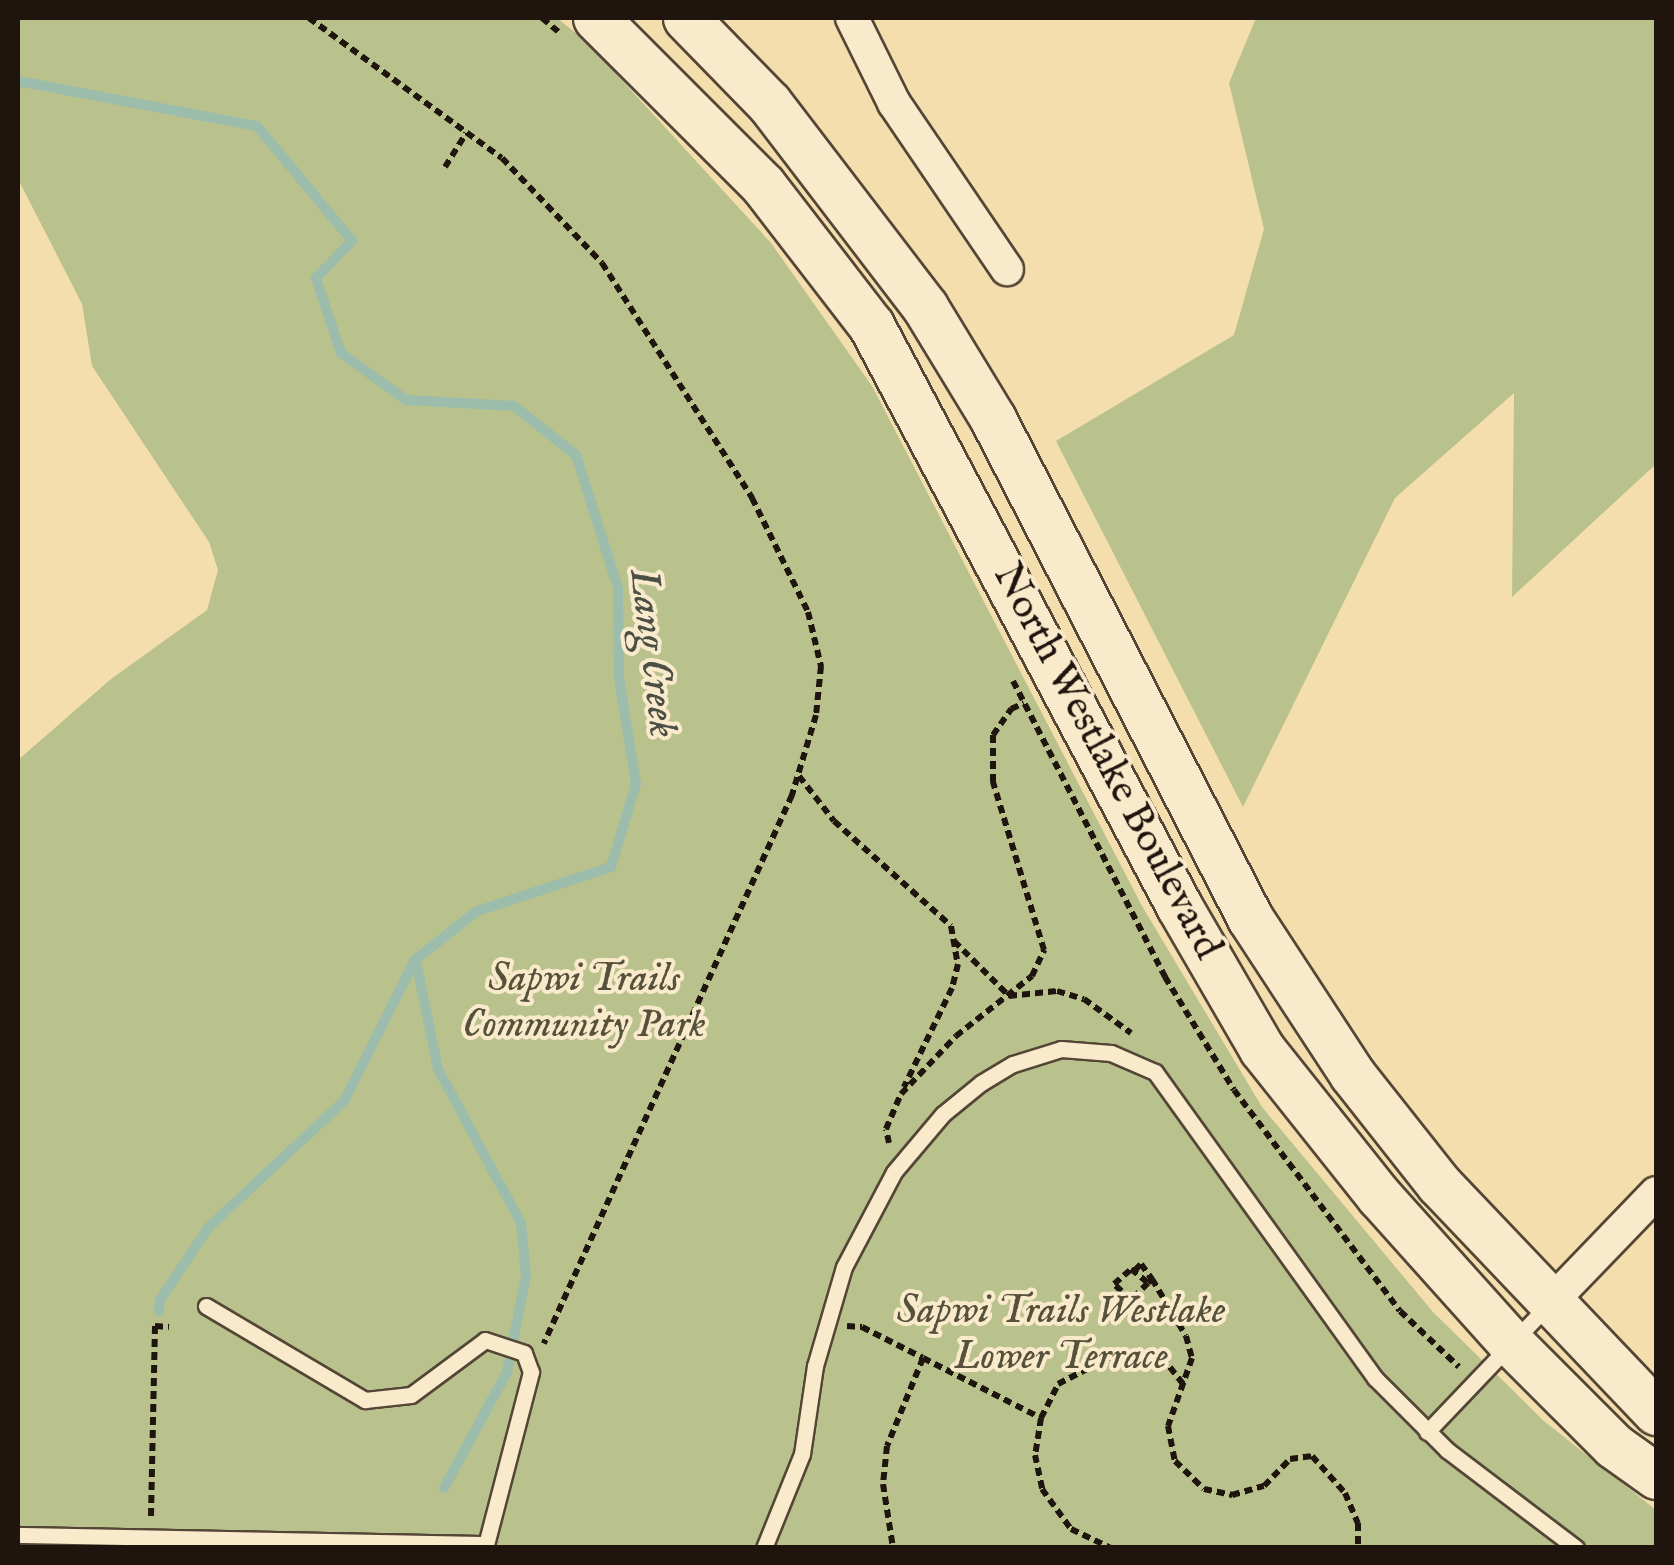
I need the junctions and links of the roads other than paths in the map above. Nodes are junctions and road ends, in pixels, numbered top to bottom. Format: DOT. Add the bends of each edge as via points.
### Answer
graph roads {
  1 [pos="686,18"];
  2 [pos="852,18"];
  3 [pos="585,32"];
  4 [pos="1008,269"];
  5 [pos="1656,1193"];
  6 [pos="1554,1299"];
  7 [pos="206,1306"];
  8 [pos="1512,1344"];
  9 [pos="1656,1412"];
  10 [pos="1428,1432"];
  11 [pos="1656,1476"];
  12 [pos="18,1535"];
  13 [pos="485,1546"];
  14 [pos="764,1548"];
  15 [pos="1576,1548"];
  1 -- 6 [label="main road, North Westlake Boulevard" via="780,117 924,307 993,420 1250,918 1352,1074 1439,1184"];
  2 -- 4 [label="street" via="894,103"];
  3 -- 8 [label="main road, North Westlake Boulevard" via="763,185 871,325 1042,694 1262,1049 1380,1196"];
  5 -- 6 [label="street"];
  6 -- 8 [label="lane"];
  6 -- 9 [label="main road, North Westlake Boulevard"];
  7 -- 13 [label="lane" via="365,1400 410,1395 485,1340 514,1344 531,1372"];
  8 -- 10 [label="lane"];
  8 -- 11 [label="main road, North Westlake Boulevard" via="1614,1446"];
  10 -- 14 [label="lane" via="1375,1378 1155,1072 1111,1052 1060,1049 1013,1064 942,1114 894,1172 844,1268 826,1324 802,1454"];
  10 -- 15 [label="lane"];
  12 -- 13 [label="lane"];
}
